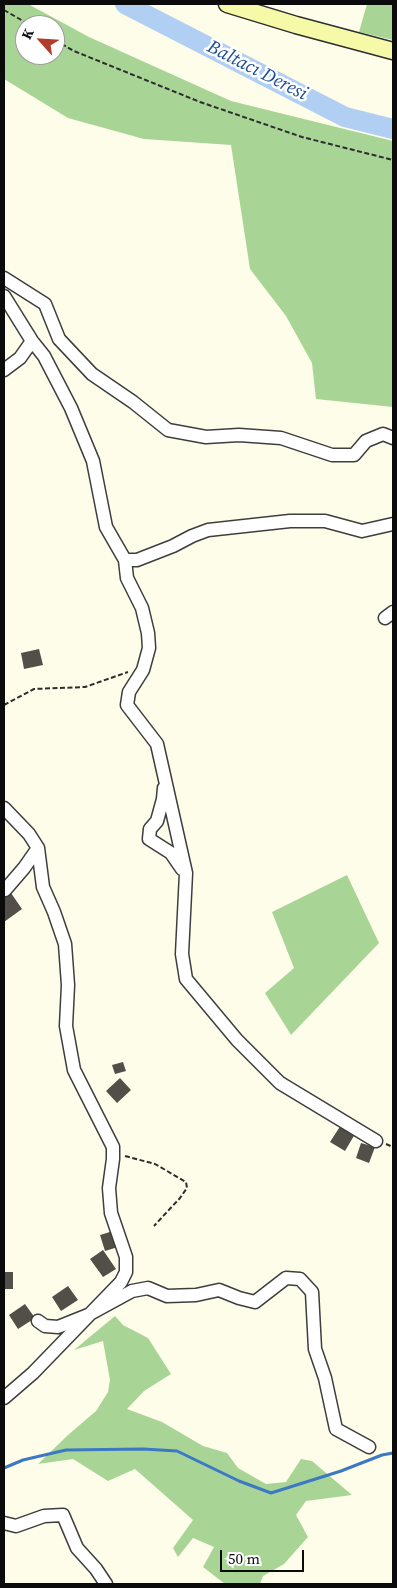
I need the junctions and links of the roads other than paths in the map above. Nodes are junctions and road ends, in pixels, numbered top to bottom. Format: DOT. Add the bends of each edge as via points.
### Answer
graph roads {
  1 [pos="227,4"];
  2 [pos="393,52"];
  3 [pos="4,278"];
  4 [pos="4,296"];
  5 [pos="32,341"];
  6 [pos="4,370"];
  7 [pos="393,438"];
  8 [pos="393,524"];
  9 [pos="125,560"];
  10 [pos="165,778"];
  11 [pos="4,808"];
  12 [pos="38,848"];
  13 [pos="186,873"];
  14 [pos="5,890"];
  15 [pos="376,1141"];
  16 [pos="88,1315"];
  17 [pos="38,1321"];
  18 [pos="4,1398"];
  19 [pos="369,1447"];
  20 [pos="4,1523"];
  21 [pos="106,1584"];
  1 -- 2 [label="main road"];
  3 -- 7 [label="street" via="44,304 59,339 92,374 168,430 206,437 281,438 332,455 354,455 366,441 383,434"];
  4 -- 5 [label="street"];
  5 -- 6 [label="street" via="20,358"];
  5 -- 9 [label="street" via="44,356 71,408 92,461 106,527"];
  8 -- 9 [label="street" via="362,532 324,521 290,521 208,530 137,560"];
  9 -- 10 [label="street" via="127,578 142,608 149,648 143,670 129,692 127,705 157,744"];
  10 -- 13 [label="street"];
  10 -- 13 [label="street" via="163,799 149,839 171,853"];
  11 -- 12 [label="street"];
  12 -- 14 [label="street"];
  12 -- 16 [label="street" via="42,887 65,944 66,1026 74,1070 113,1146 109,1188 111,1213 126,1257 126,1272 121,1282"];
  13 -- 15 [label="street" via="182,954 186,979 237,1040 280,1083"];
  16 -- 17 [label="street" via="58,1327 45,1326"];
  16 -- 18 [label="street" via="33,1373"];
  16 -- 19 [label="street" via="140,1289 148,1288 167,1296 219,1290 256,1302 286,1278 300,1279 312,1292 315,1349 336,1429"];
  20 -- 21 [label="street" via="16,1526 44,1516 63,1516 77,1548"];
}
